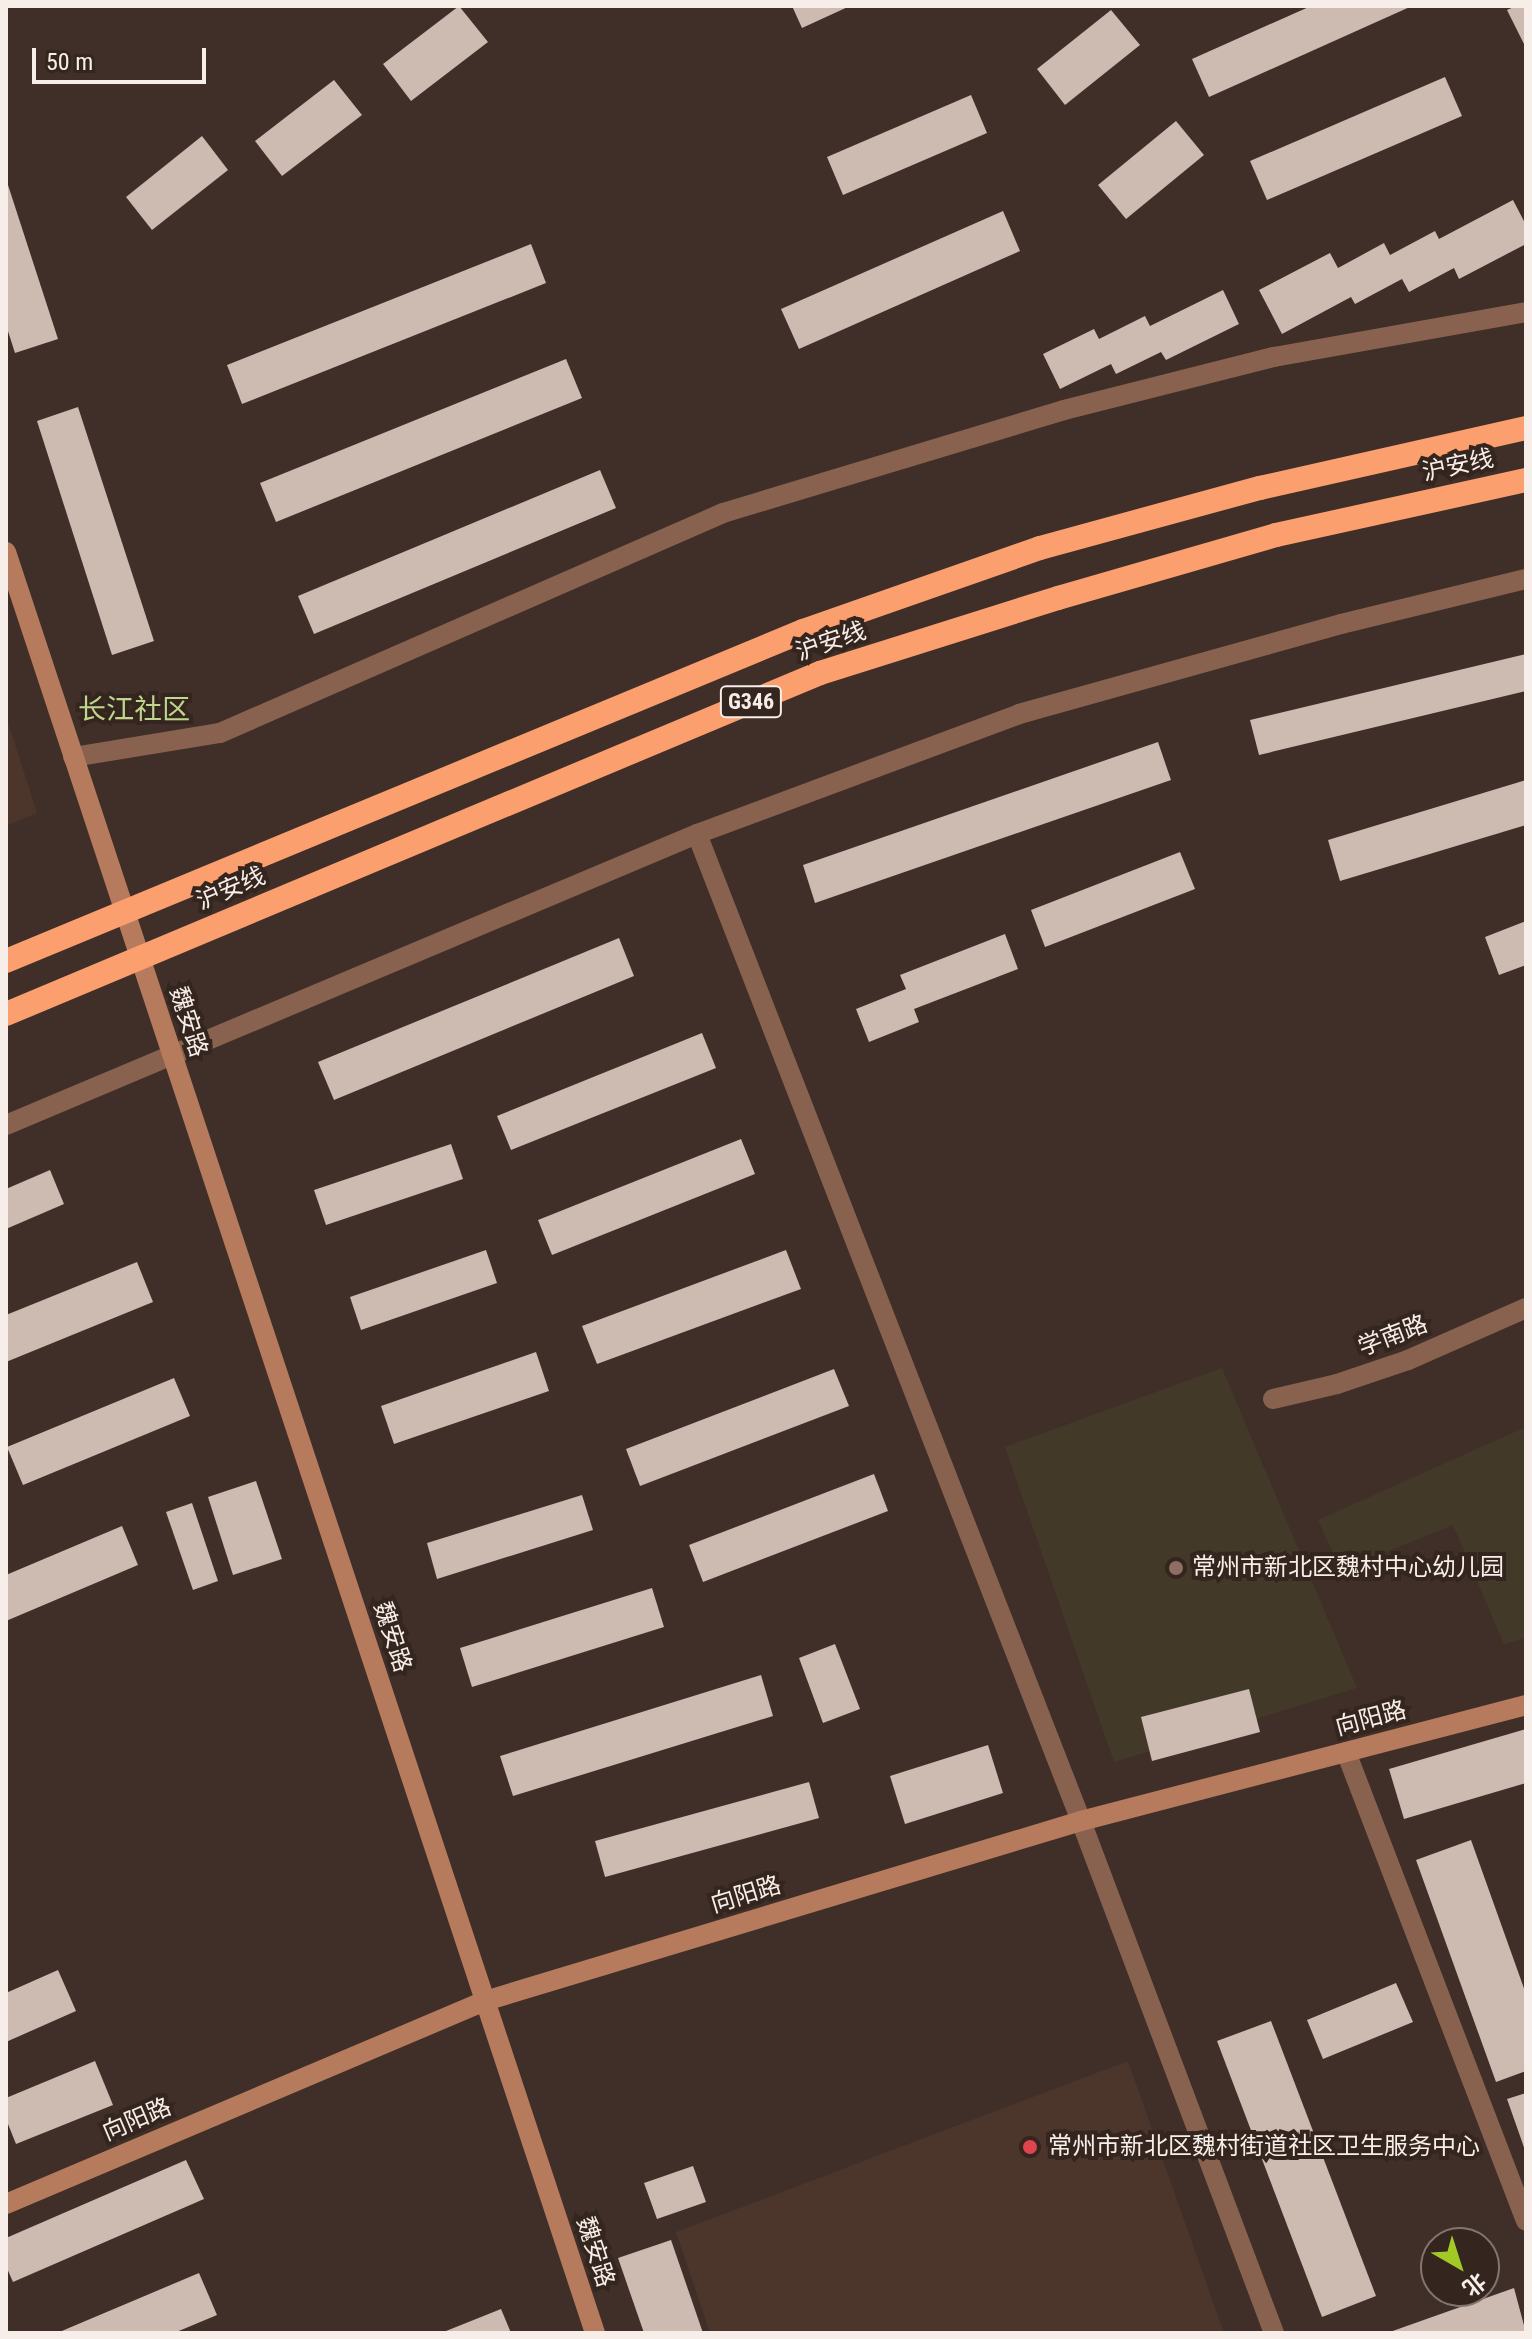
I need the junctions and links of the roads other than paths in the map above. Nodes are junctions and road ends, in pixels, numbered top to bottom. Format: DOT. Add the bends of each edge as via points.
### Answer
graph roads {
  1 [pos="1526,312"];
  2 [pos="1526,428"];
  3 [pos="1526,480"];
  4 [pos="6,552"];
  5 [pos="1526,579"];
  6 [pos="73,757"];
  7 [pos="697,834"];
  8 [pos="124,910"];
  9 [pos="139,957"];
  10 [pos="6,961"];
  11 [pos="6,1014"];
  12 [pos="171,1055"];
  13 [pos="6,1125"];
  14 [pos="1526,1308"];
  15 [pos="1273,1399"];
  16 [pos="1526,1705"];
  17 [pos="1346,1752"];
  18 [pos="1081,1821"];
  19 [pos="485,2001"];
  20 [pos="6,2204"];
  21 [pos="1526,2221"];
  22 [pos="595,2333"];
  23 [pos="1274,2333"];
  1 -- 6 [label="street" via="1274,357 1064,410 738,508 220,733"];
  2 -- 8 [label="highway, 沪安线 / G346" via="1260,488 1025,553 803,631"];
  3 -- 9 [label="highway, 沪安线 / G346" via="1276,535 820,673"];
  4 -- 6 [label="main road, 魏安路"];
  5 -- 7 [label="street" via="1341,624 1019,714"];
  6 -- 8 [label="main road, 魏安路"];
  7 -- 12 [label="street"];
  7 -- 18 [label="street"];
  8 -- 9 [label="main road, 魏安路"];
  8 -- 10 [label="highway, 沪安线 / G346"];
  9 -- 11 [label="highway, 沪安线 / G346"];
  9 -- 12 [label="main road, 魏安路"];
  12 -- 13 [label="street"];
  12 -- 19 [label="main road, 魏安路"];
  14 -- 15 [label="street, 学南路" via="1408,1360"];
  16 -- 17 [label="main road, 向阳路"];
  17 -- 18 [label="main road, 向阳路"];
  17 -- 21 [label="street"];
  18 -- 19 [label="main road, 向阳路"];
  18 -- 23 [label="street"];
  19 -- 20 [label="main road, 向阳路"];
  19 -- 22 [label="main road, 魏安路"];
}
